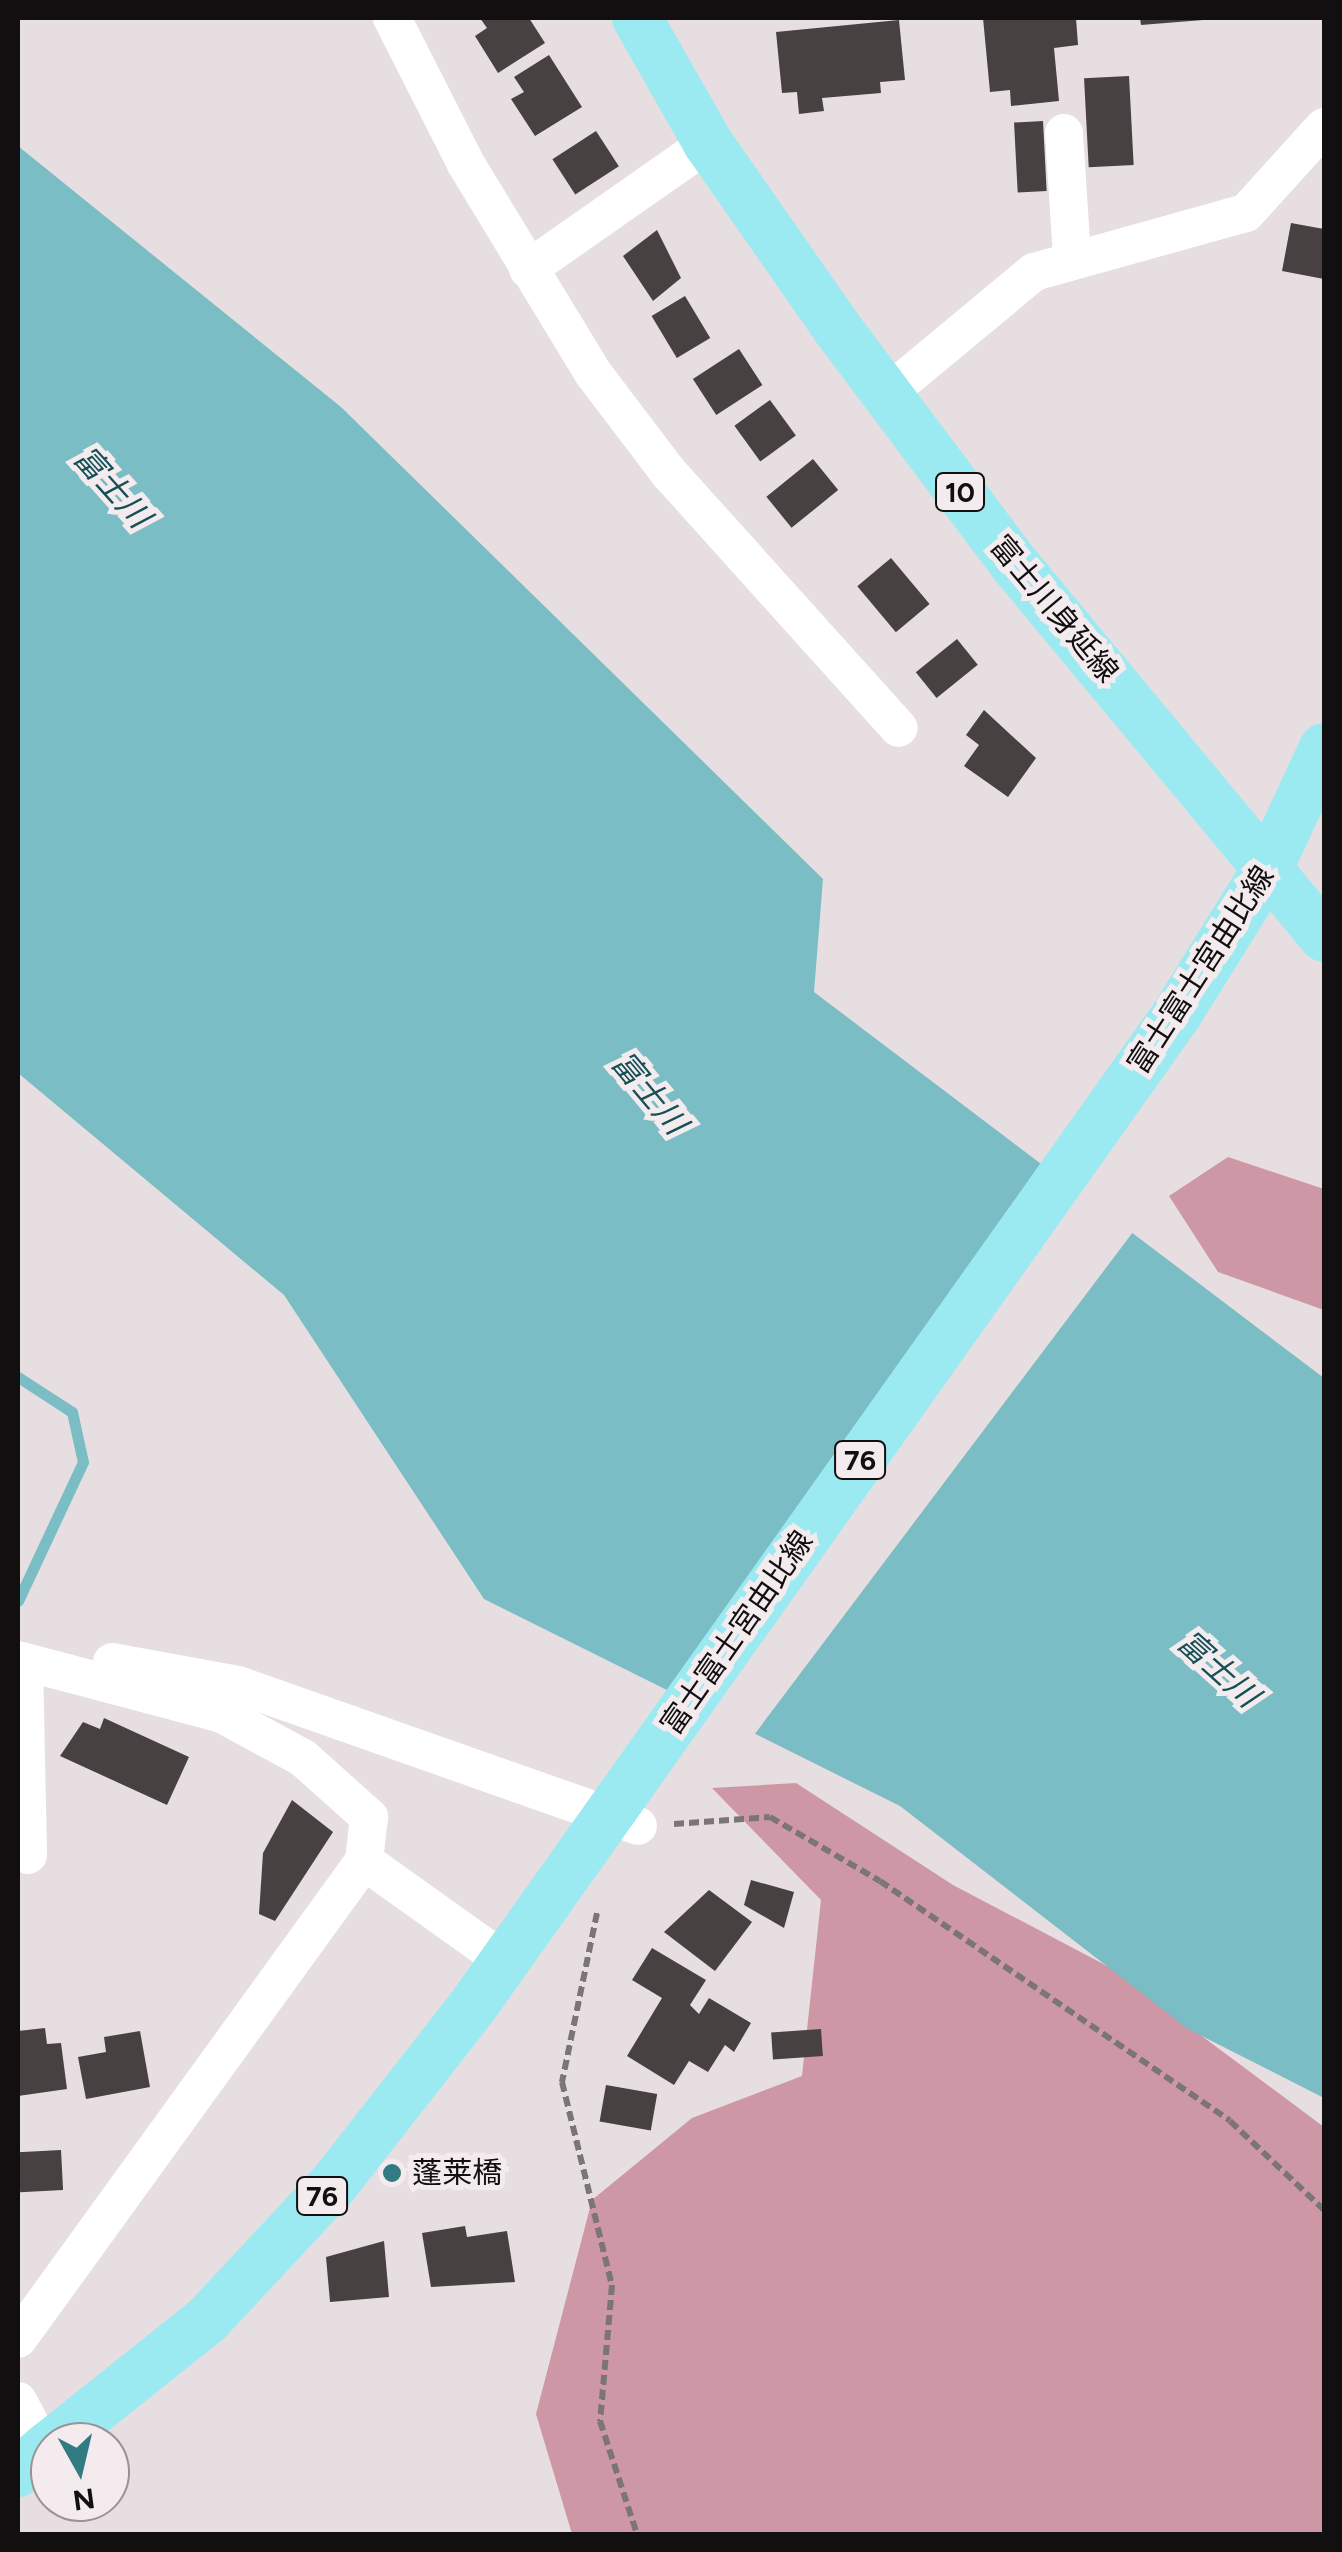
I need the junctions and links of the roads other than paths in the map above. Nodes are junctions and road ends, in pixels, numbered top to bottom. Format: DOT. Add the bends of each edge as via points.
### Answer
graph roads {
  1 [pos="392,18"];
  2 [pos="637,18"];
  3 [pos="1324,127"];
  4 [pos="1064,133"];
  5 [pos="708,144"];
  6 [pos="1072,257"];
  7 [pos="528,269"];
  8 [pos="886,394"];
  9 [pos="899,728"];
  10 [pos="1324,748"];
  11 [pos="1270,866"];
  12 [pos="1324,936"];
  13 [pos="21,1661"];
  14 [pos="92,1680"];
  15 [pos="638,1826"];
  16 [pos="28,1855"];
  17 [pos="364,1861"];
  18 [pos="504,1961"];
  19 [pos="18,2340"];
  20 [pos="18,2401"];
  21 [pos="77,2422"];
  22 [pos="30,2426"];
  1 -- 7 [label="street"];
  2 -- 5 [label="main road, 富士川身延線 / 10"];
  3 -- 6 [label="street" via="1246,213"];
  4 -- 6 [label="street"];
  5 -- 7 [label="street"];
  5 -- 8 [label="main road, 富士川身延線 / 10"];
  6 -- 8 [label="street" via="1034,272"];
  7 -- 9 [label="street" via="669,473"];
  8 -- 11 [label="main road, 富士川身延線 / 10" via="1016,566"];
  10 -- 11 [label="main road, 富士富士宮由比線 / 76"];
  11 -- 12 [label="main road, 富士川身延線 / 10"];
  11 -- 18 [label="main road, 富士富士宮由比線 / 76" via="1177,1014"];
  13 -- 14 [label="street"];
  13 -- 16 [label="street"];
  14 -- 15 [label="street" via="112,1662 238,1685"];
  14 -- 17 [label="street" via="222,1714 303,1758 370,1817"];
  17 -- 18 [label="street"];
  17 -- 19 [label="street"];
  18 -- 21 [label="main road, 富士富士宮由比線 / 76" via="333,2185 246,2279"];
  20 -- 22 [label="street"];
}
